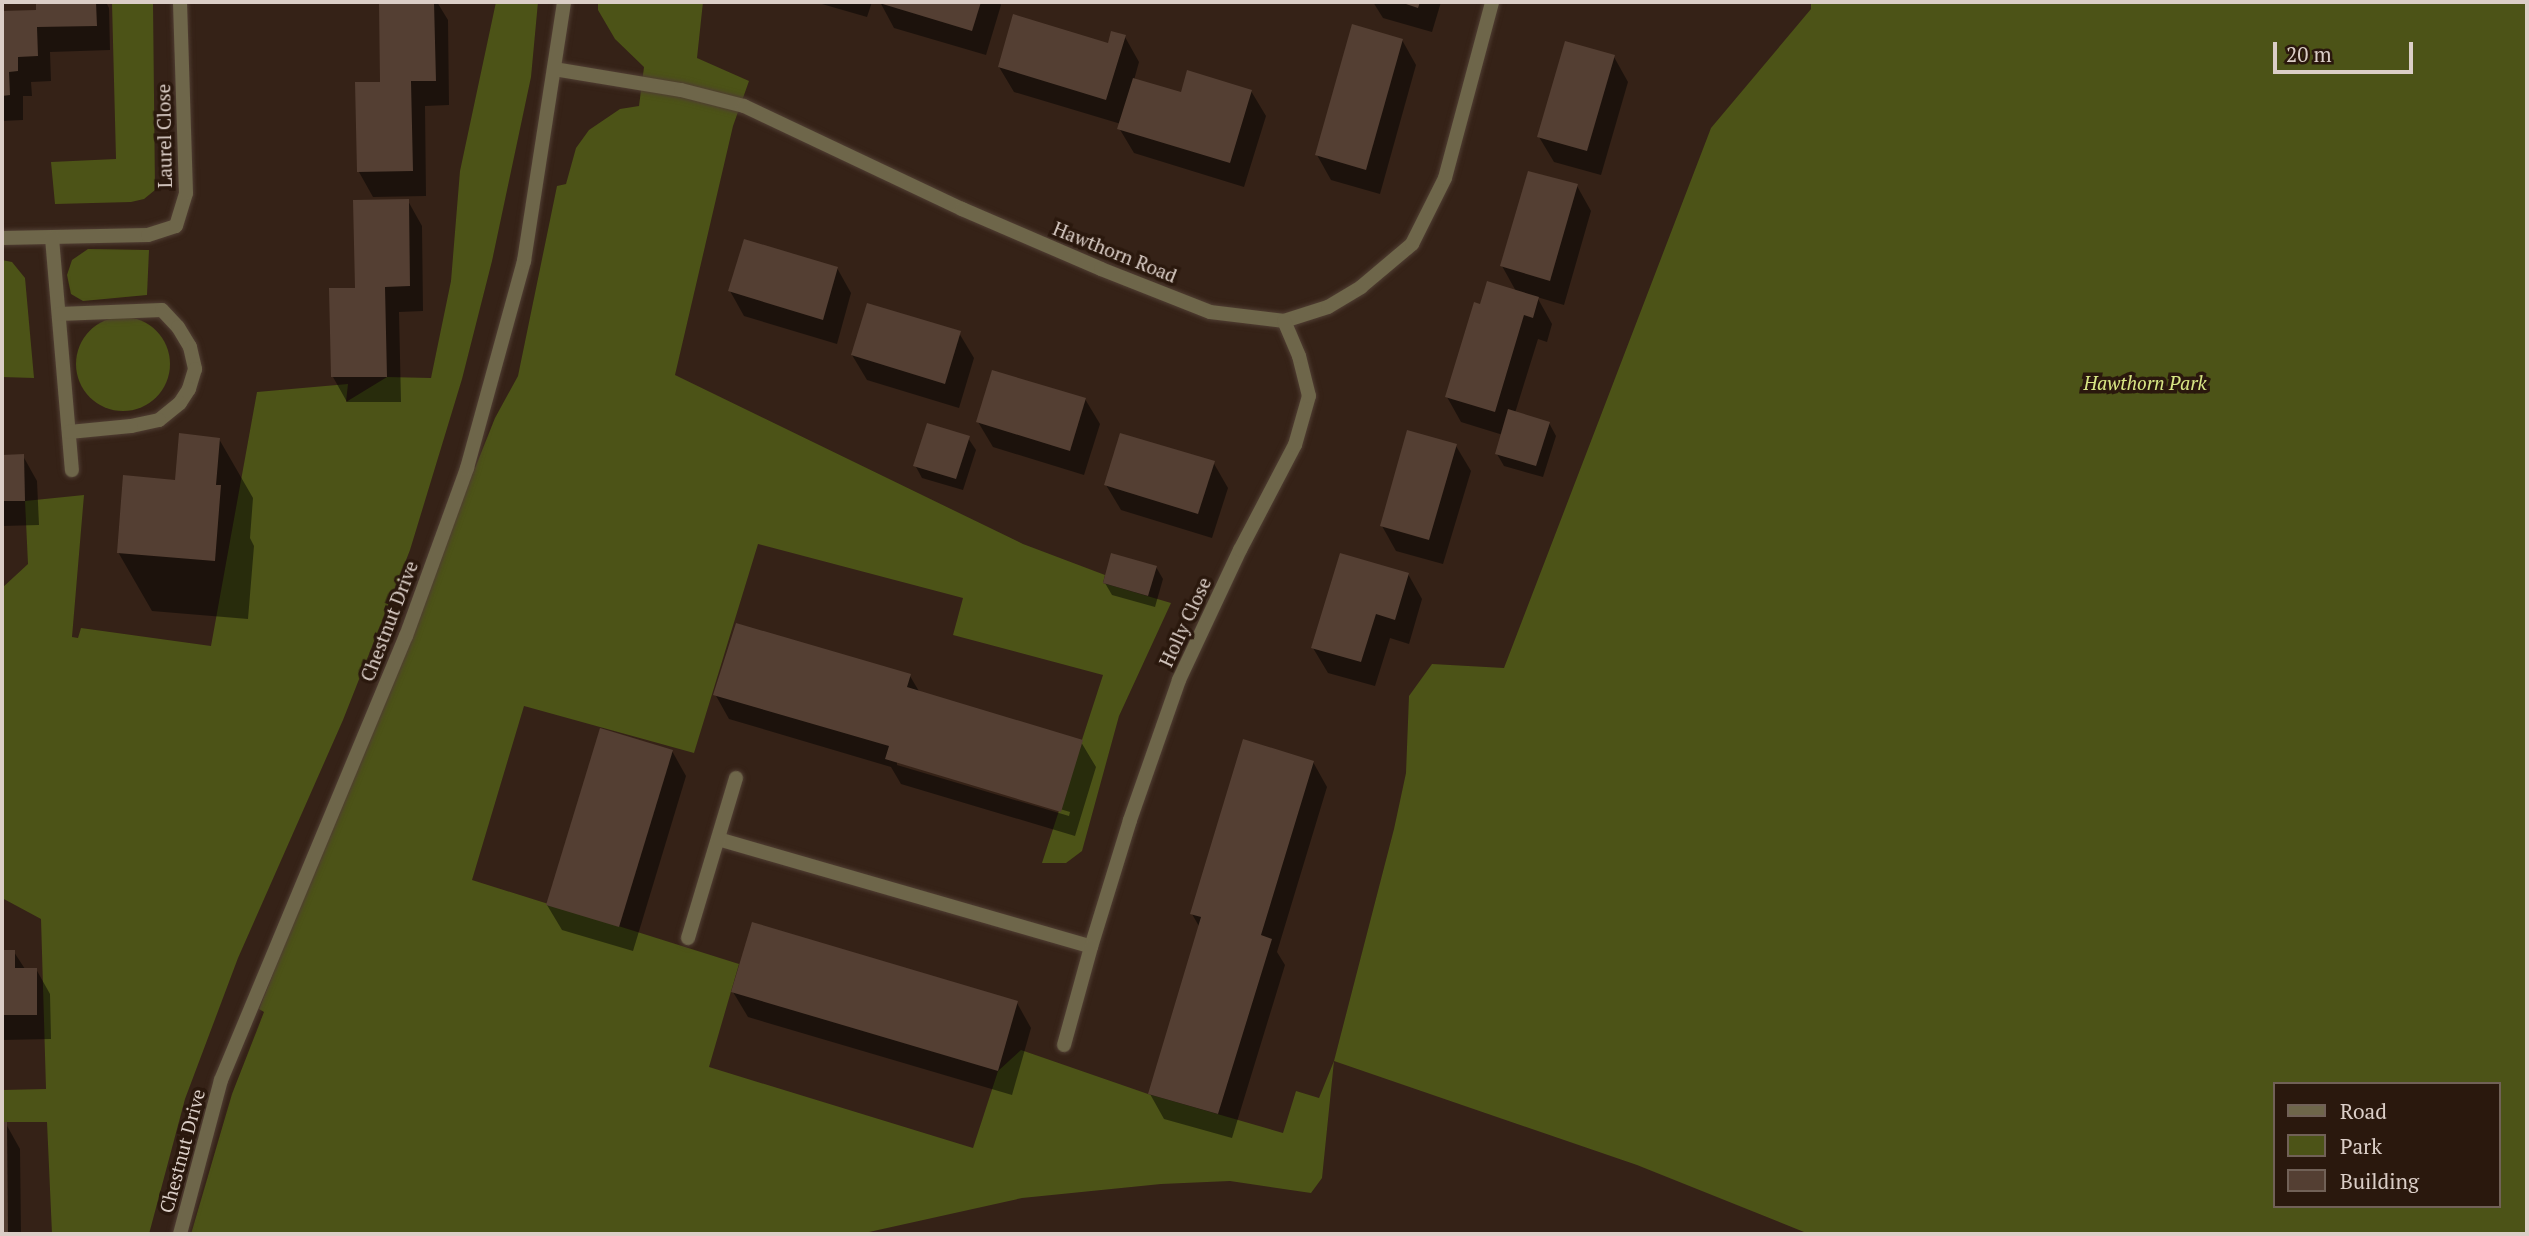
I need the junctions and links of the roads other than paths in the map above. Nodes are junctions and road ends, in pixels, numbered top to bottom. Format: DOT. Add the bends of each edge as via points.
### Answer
graph roads {
  1 [pos="180,2"];
  2 [pos="564,2"];
  3 [pos="1492,2"];
  4 [pos="554,69"];
  5 [pos="2,238"];
  6 [pos="52,238"];
  7 [pos="59,314"];
  8 [pos="1284,321"];
  9 [pos="69,432"];
  10 [pos="72,470"];
  11 [pos="736,778"];
  12 [pos="719,839"];
  13 [pos="688,938"];
  14 [pos="1091,947"];
  15 [pos="1064,1045"];
  16 [pos="180,1234"];
  1 -- 6 [label="street, Laurel Close" via="186,193 176,226 148,235"];
  2 -- 4 [label="street, Chestnut Drive"];
  3 -- 8 [label="street, Hawthorn Road" via="1445,178 1412,244 1361,287 1328,307"];
  4 -- 8 [label="street, Hawthorn Road" via="681,90 744,106 962,209 1210,312"];
  4 -- 16 [label="street, Chestnut Drive" via="524,261 467,468 406,636 220,1080"];
  5 -- 6 [label="street, Laurel Close"];
  6 -- 7 [label="street"];
  7 -- 9 [label="street"];
  7 -- 9 [label="street" via="162,310 190,347 195,369 180,403 159,420"];
  8 -- 14 [label="street, Holly Close" via="1309,396 1295,445 1179,680"];
  9 -- 10 [label="street"];
  11 -- 12 [label="street"];
  12 -- 13 [label="street"];
  12 -- 14 [label="street"];
  14 -- 15 [label="street, Holly Close"];
}
